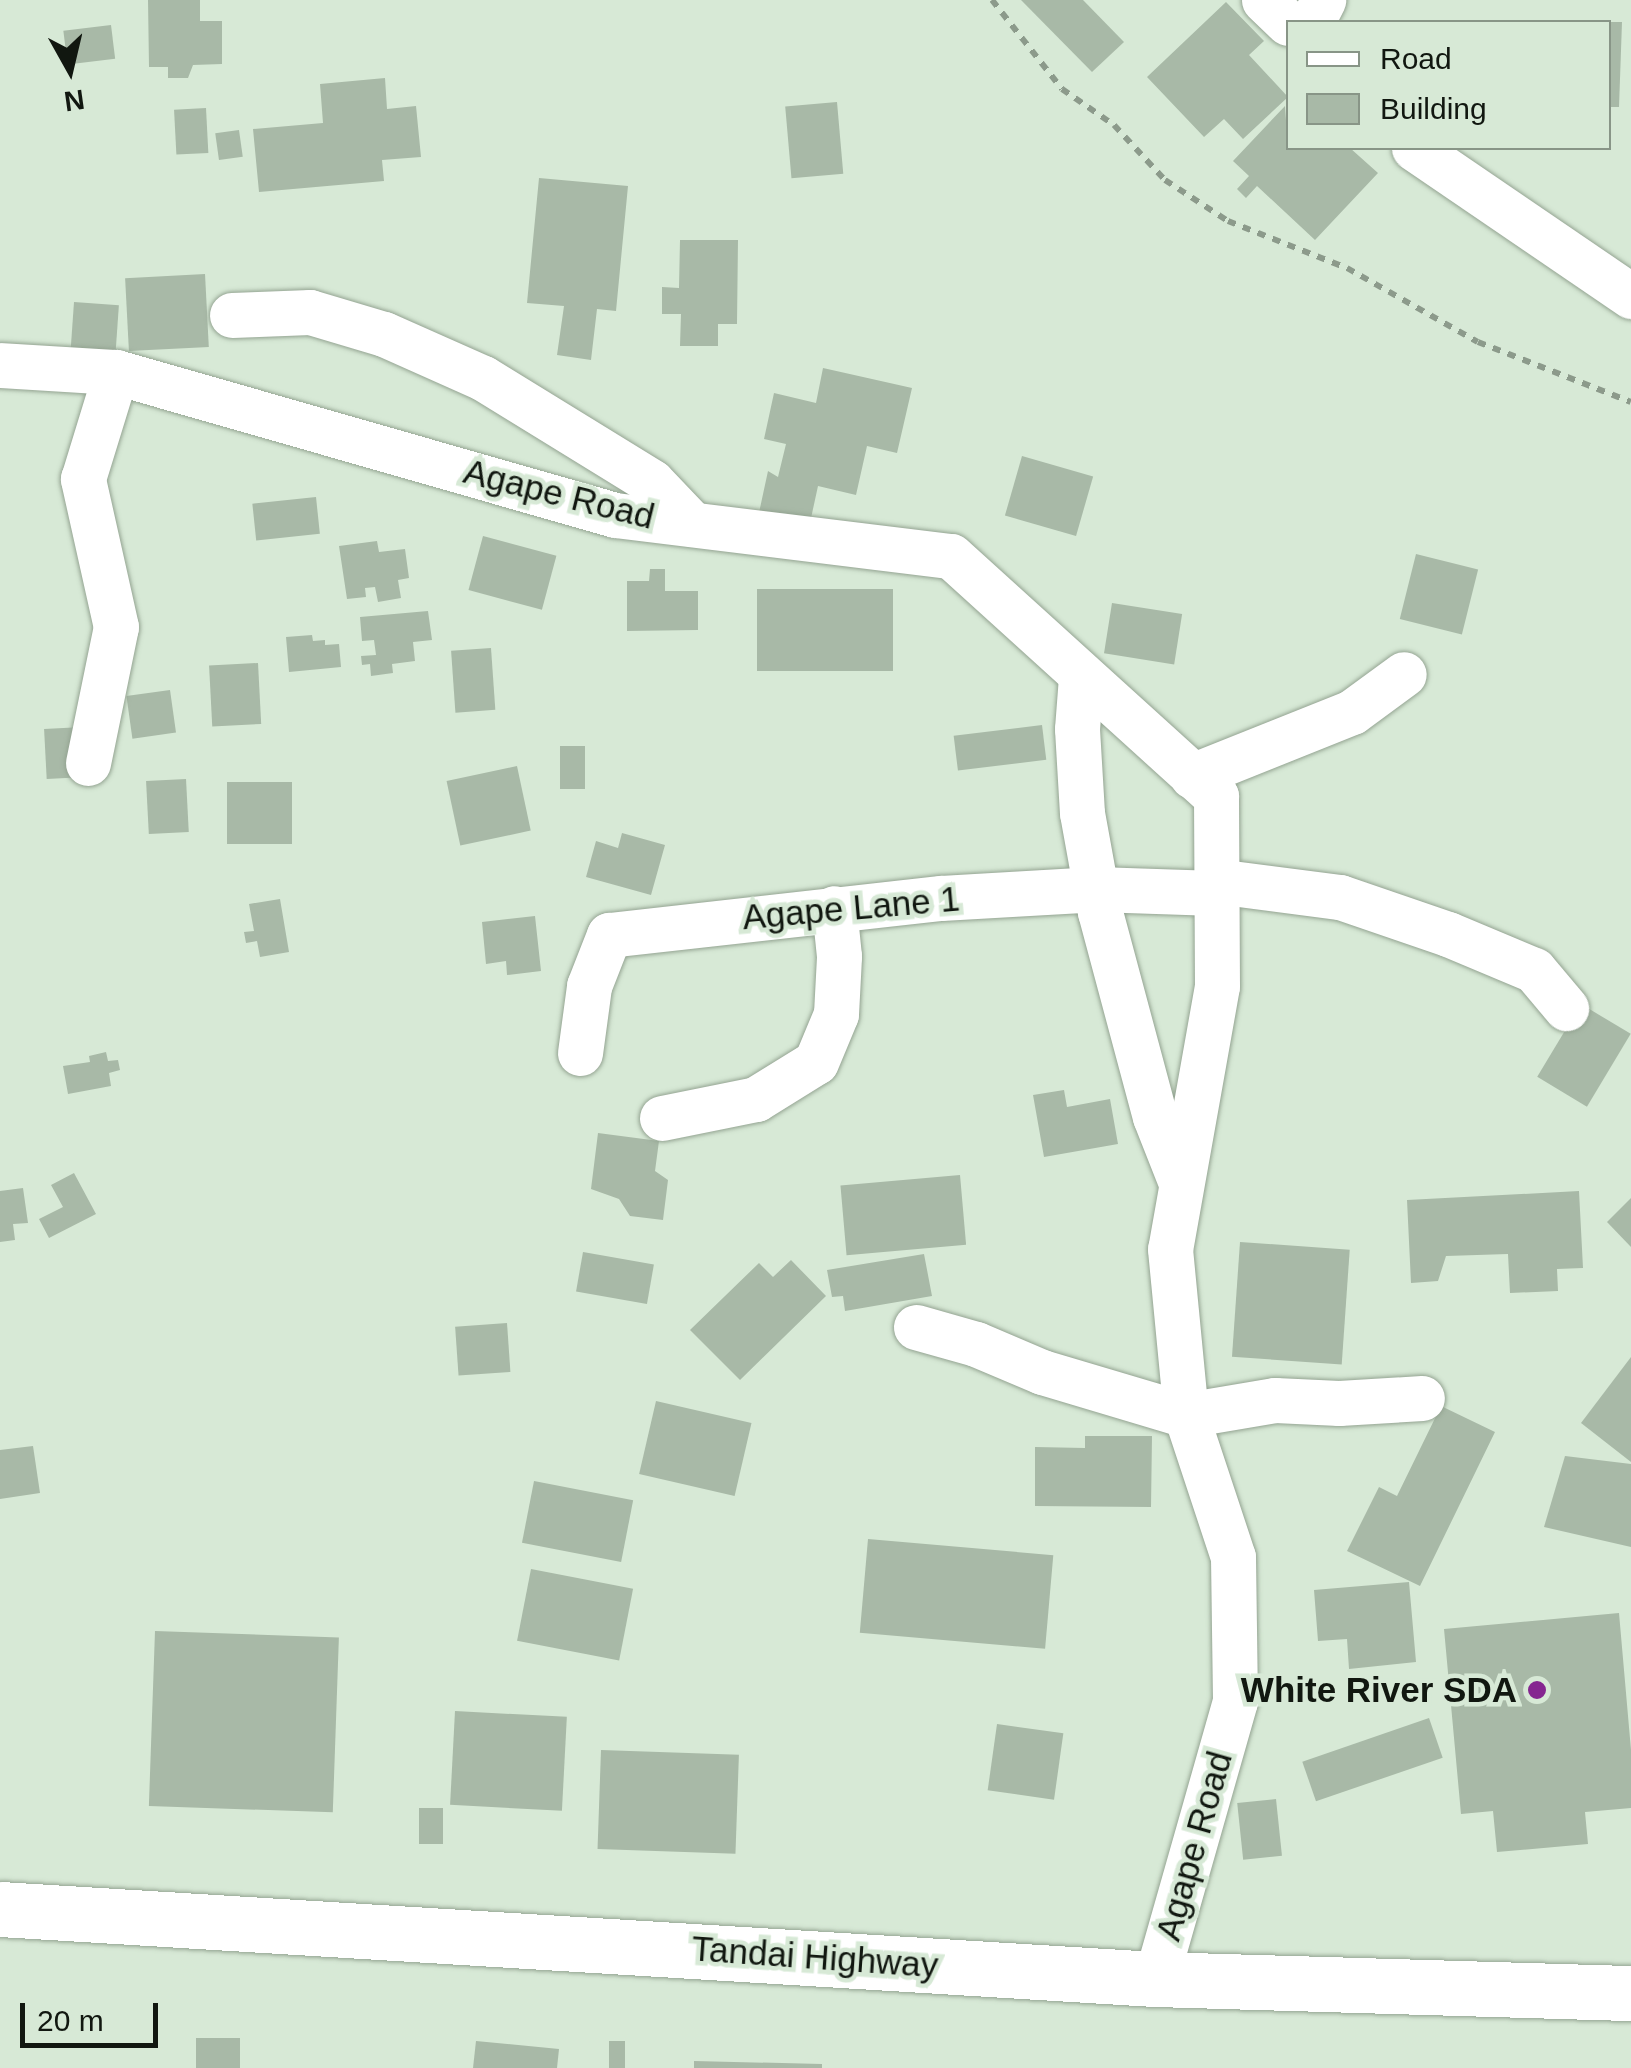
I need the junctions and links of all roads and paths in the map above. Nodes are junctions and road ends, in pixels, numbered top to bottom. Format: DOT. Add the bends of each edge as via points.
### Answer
graph roads {
  1 [pos="992,0"];
  2 [pos="1264,0"];
  3 [pos="1286,21"];
  4 [pos="1417,150"];
  5 [pos="1631,296"];
  6 [pos="232,314"];
  7 [pos="0,365"];
  8 [pos="116,372"];
  9 [pos="1631,402"];
  10 [pos="692,524"];
  11 [pos="1404,674"];
  12 [pos="1081,677"];
  13 [pos="88,764"];
  14 [pos="1192,776"];
  15 [pos="1216,887"];
  16 [pos="1096,890"];
  17 [pos="834,908"];
  18 [pos="1566,1008"];
  19 [pos="580,1053"];
  20 [pos="662,1118"];
  21 [pos="1181,1183"];
  22 [pos="916,1327"];
  23 [pos="1422,1398"];
  24 [pos="1186,1415"];
  25 [pos="0,1909"];
  26 [pos="1156,1979"];
  27 [pos="1631,1993"];
  1 -- 9 [label="path" via="1062,89 1114,125 1165,180 1228,222 1347,268 1478,342"];
  2 -- 3 [label="street"];
  4 -- 5 [label="street"];
  6 -- 10 [label="street" via="310,312 384,334 484,378 652,482"];
  7 -- 8 [label="street, Agape Road"];
  8 -- 10 [label="street, Agape Road" via="615,515"];
  8 -- 13 [label="street" via="83,479 116,627"];
  10 -- 12 [label="street, Agape Road" via="952,556"];
  11 -- 14 [label="street" via="1352,712"];
  12 -- 14 [label="street, Agape Road"];
  12 -- 16 [label="street" via="1076,729"];
  14 -- 15 [label="street, Agape Road" via="1216,796"];
  15 -- 16 [label="street, Agape Lane 1"];
  15 -- 18 [label="street, Agape Lane 1" via="1340,897 1448,934 1534,970"];
  15 -- 21 [label="street, Agape Road" via="1216,986"];
  16 -- 17 [label="street, Agape Lane 1"];
  16 -- 21 [label="street" via="1155,1117"];
  17 -- 19 [label="street, Agape Lane 1" via="609,935 590,986"];
  17 -- 20 [label="street" via="836,1014 816,1062 756,1099"];
  21 -- 24 [label="street, Agape Road" via="1170,1249"];
  22 -- 24 [label="street"];
  23 -- 24 [label="street" via="1275,1400"];
  24 -- 26 [label="street, Agape Road" via="1233,1557 1235,1701"];
  25 -- 26 [label="main road, Tandai Highway"];
  26 -- 27 [label="main road, Tandai Highway"];
}
